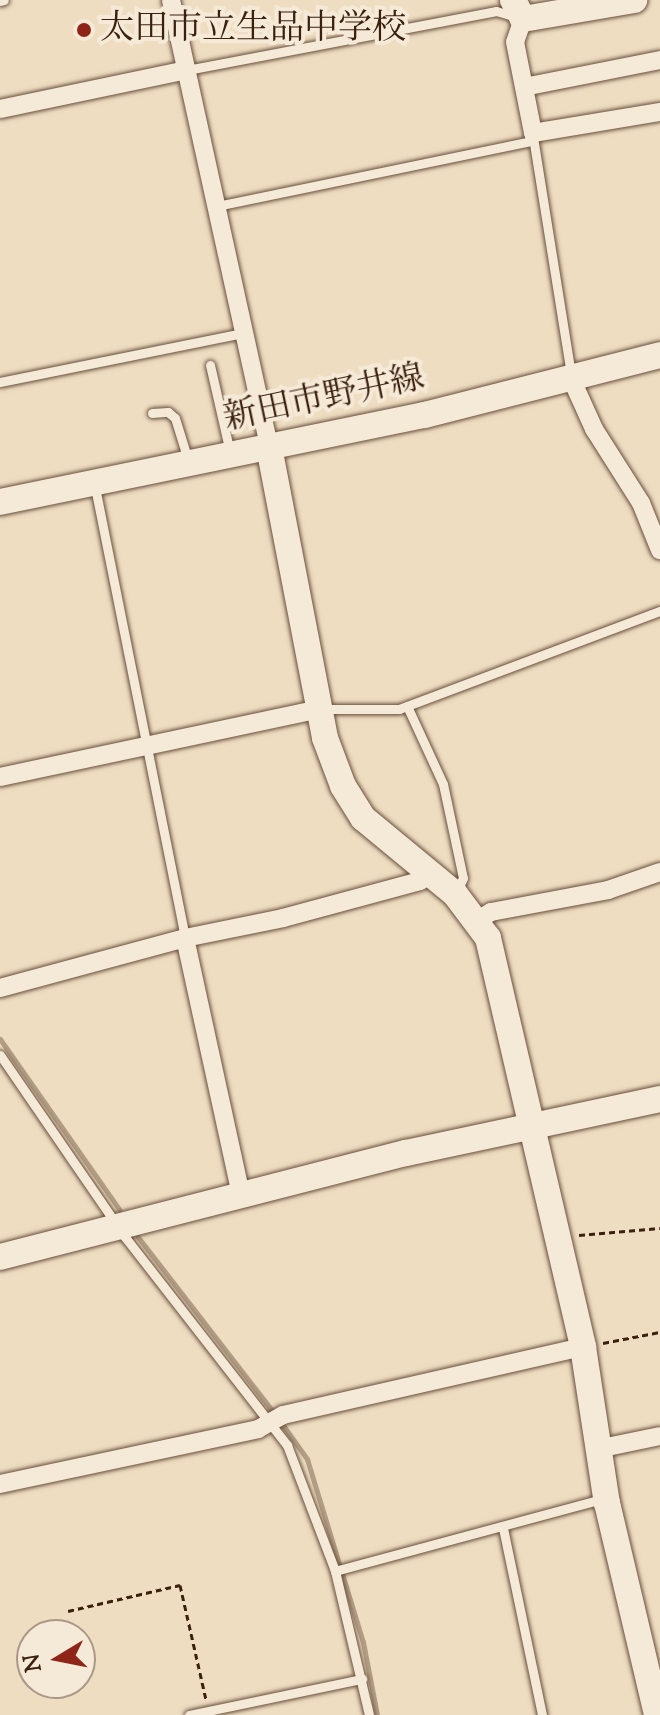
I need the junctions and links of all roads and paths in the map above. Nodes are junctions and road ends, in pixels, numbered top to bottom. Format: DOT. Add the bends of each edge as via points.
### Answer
graph roads {
  1 [pos="171,0"];
  2 [pos="634,0"];
  3 [pos="518,9"];
  4 [pos="660,60"];
  5 [pos="187,70"];
  6 [pos="524,87"];
  7 [pos="0,109"];
  8 [pos="660,112"];
  9 [pos="533,137"];
  10 [pos="217,206"];
  11 [pos="245,333"];
  12 [pos="660,355"];
  13 [pos="210,365"];
  14 [pos="571,378"];
  15 [pos="0,382"];
  16 [pos="152,413"];
  17 [pos="269,447"];
  18 [pos="230,455"];
  19 [pos="188,464"];
  20 [pos="94,483"];
  21 [pos="0,502"];
  22 [pos="660,550"];
  23 [pos="660,611"];
  24 [pos="407,706"];
  25 [pos="320,709"];
  26 [pos="149,745"];
  27 [pos="0,777"];
  28 [pos="660,872"];
  29 [pos="431,873"];
  30 [pos="455,894"];
  31 [pos="478,920"];
  32 [pos="185,938"];
  33 [pos="0,988"];
  34 [pos="0,1055"];
  35 [pos="660,1099"];
  36 [pos="529,1127"];
  37 [pos="241,1195"];
  38 [pos="119,1226"];
  39 [pos="660,1228"];
  40 [pos="555,1237"];
  41 [pos="0,1257"];
  42 [pos="660,1332"];
  43 [pos="583,1347"];
  44 [pos="276,1419"];
  45 [pos="660,1436"];
  46 [pos="597,1449"];
  47 [pos="0,1484"];
  48 [pos="606,1498"];
  49 [pos="503,1528"];
  50 [pos="335,1571"];
  51 [pos="68,1611"];
  52 [pos="362,1679"];
  53 [pos="657,1708"];
  54 [pos="209,1711"];
  55 [pos="189,1715"];
  56 [pos="369,1715"];
  57 [pos="542,1715"];
  1 -- 5 [label="street"];
  2 -- 3 [label="street"];
  3 -- 5 [label="lane"];
  3 -- 6 [label="street" via="515,32"];
  4 -- 6 [label="street"];
  5 -- 7 [label="street"];
  5 -- 10 [label="street"];
  6 -- 9 [label="street"];
  8 -- 9 [label="street"];
  9 -- 10 [label="lane"];
  9 -- 14 [label="lane"];
  10 -- 11 [label="street"];
  11 -- 15 [label="lane"];
  11 -- 17 [label="street"];
  12 -- 14 [label="street, 新田市野井線"];
  13 -- 18 [label="lane"];
  14 -- 17 [label="street, 新田市野井線"];
  14 -- 22 [label="street" via="588,419 641,503"];
  16 -- 19 [label="lane" via="168,412 175,418"];
  17 -- 18 [label="street, 新田市野井線"];
  17 -- 25 [label="street"];
  18 -- 19 [label="street, 新田市野井線"];
  19 -- 20 [label="street, 新田市野井線"];
  20 -- 21 [label="street, 新田市野井線"];
  20 -- 26 [label="lane"];
  23 -- 24 [label="lane"];
  24 -- 25 [label="lane"];
  24 -- 30 [label="lane" via="443,784 463,878"];
  25 -- 26 [label="street"];
  25 -- 29 [label="street" via="343,786 363,818"];
  26 -- 27 [label="street"];
  26 -- 32 [label="lane"];
  28 -- 31 [label="street" via="608,890 491,912"];
  29 -- 30 [label="street"];
  29 -- 32 [label="street" via="420,881 298,914"];
  30 -- 31 [label="street"];
  31 -- 36 [label="street" via="497,969"];
  32 -- 33 [label="street"];
  32 -- 37 [label="street"];
  34 -- 38 [label="lane"];
  35 -- 36 [label="street"];
  36 -- 37 [label="street"];
  36 -- 40 [label="street"];
  37 -- 38 [label="street"];
  38 -- 41 [label="street"];
  38 -- 44 [label="lane"];
  39 -- 40 [label="path"];
  40 -- 43 [label="street"];
  42 -- 43 [label="path"];
  43 -- 44 [label="street"];
  43 -- 46 [label="street"];
  44 -- 47 [label="street"];
  44 -- 50 [label="lane"];
  45 -- 46 [label="street"];
  46 -- 48 [label="street"];
  48 -- 49 [label="lane"];
  48 -- 53 [label="street"];
  49 -- 50 [label="lane"];
  49 -- 57 [label="lane"];
  50 -- 52 [label="lane"];
  51 -- 54 [label="path" via="180,1585"];
  52 -- 54 [label="lane"];
  52 -- 56 [label="lane"];
  54 -- 55 [label="lane"];
}
